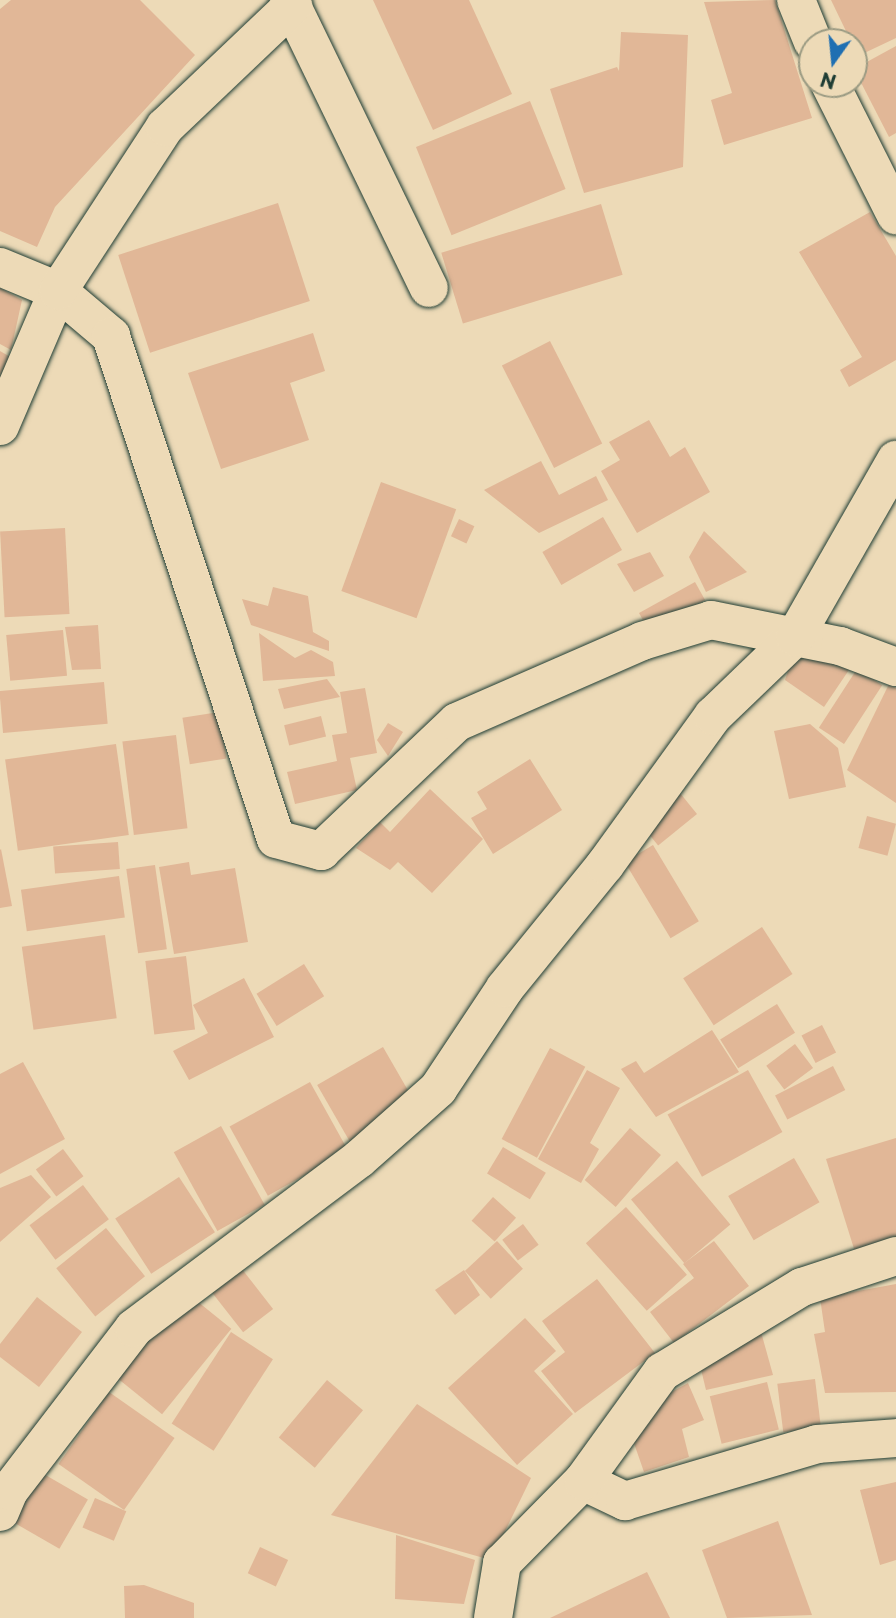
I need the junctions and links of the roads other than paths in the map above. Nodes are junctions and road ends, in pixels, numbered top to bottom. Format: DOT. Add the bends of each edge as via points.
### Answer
graph roads {
  1 [pos="796,0"];
  2 [pos="291,2"];
  3 [pos="807,28"];
  4 [pos="837,98"];
  5 [pos="896,215"];
  6 [pos="0,267"];
  7 [pos="429,288"];
  8 [pos="58,291"];
  9 [pos="0,426"];
  10 [pos="896,460"];
  11 [pos="795,637"];
  12 [pos="896,667"];
  13 [pos="896,1256"];
  14 [pos="896,1438"];
  15 [pos="583,1481"];
  16 [pos="0,1512"];
  17 [pos="493,1618"];
  1 -- 3 [label="street"];
  2 -- 7 [label="street"];
  2 -- 8 [label="street" via="165,127"];
  4 -- 5 [label="street"];
  6 -- 8 [label="street"];
  8 -- 9 [label="street"];
  8 -- 11 [label="street" via="111,336 276,839 321,851 457,722 642,641 711,620"];
  10 -- 11 [label="street"];
  11 -- 12 [label="street"];
  11 -- 16 [label="street" via="713,716 606,865 505,988 438,1089 359,1159 134,1328 9,1491"];
  13 -- 15 [label="street" via="802,1287 662,1371"];
  14 -- 15 [label="street" via="817,1444 625,1501"];
  15 -- 17 [label="street" via="502,1563"];
}
